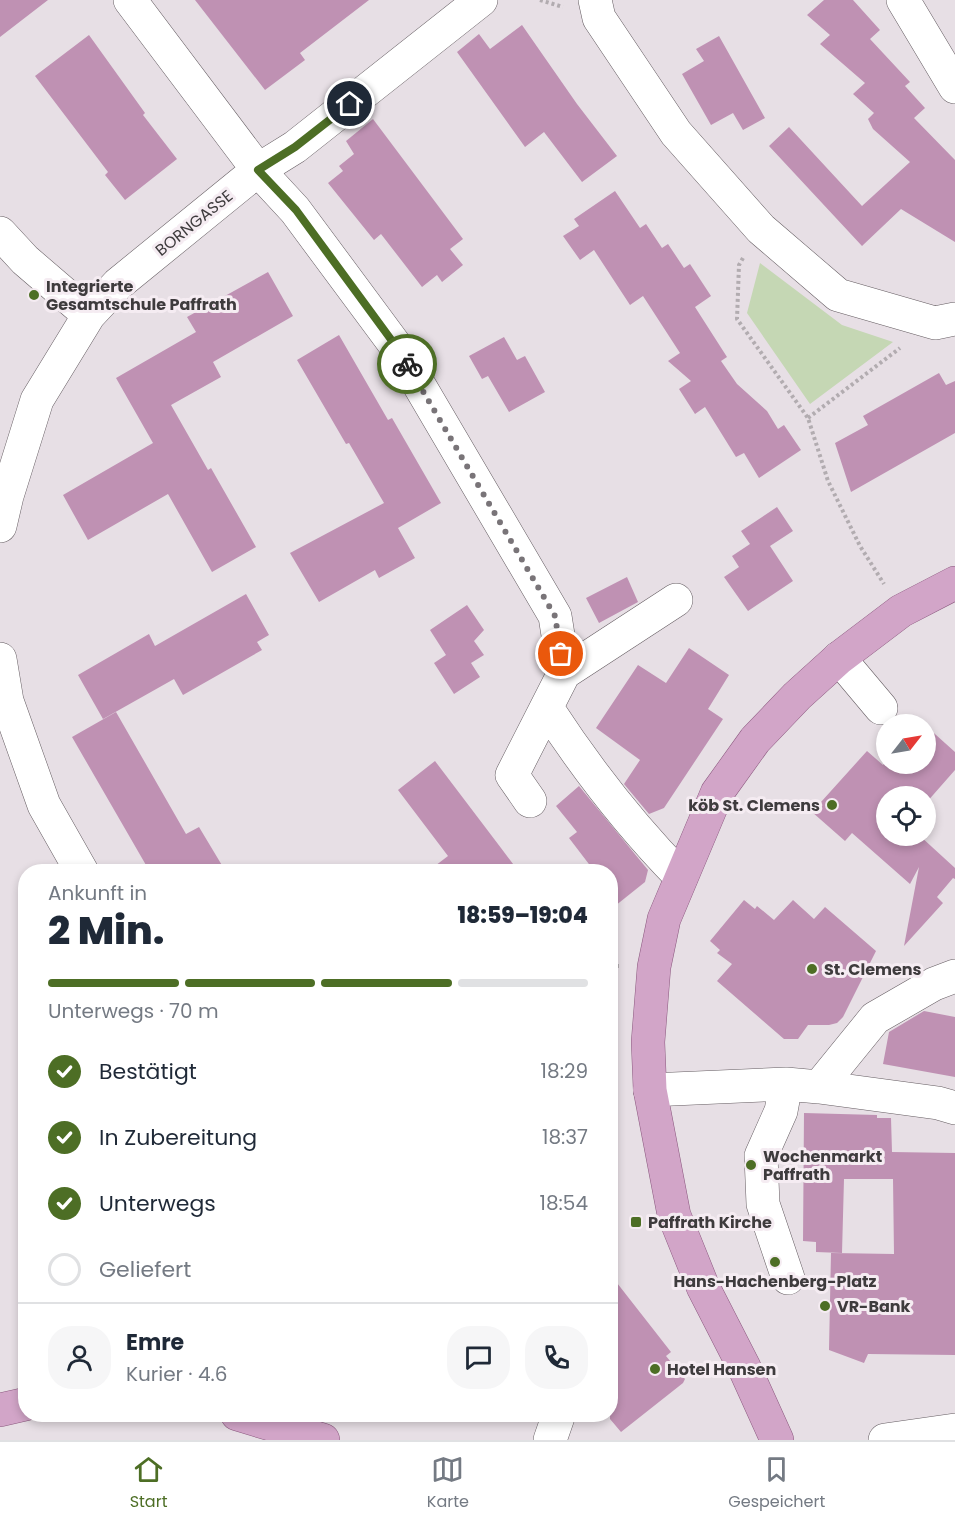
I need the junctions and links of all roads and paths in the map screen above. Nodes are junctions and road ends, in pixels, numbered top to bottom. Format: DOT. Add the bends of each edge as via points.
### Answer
graph roads {
  1 [pos="130,0"];
  2 [pos="481,0"];
  3 [pos="595,0"];
  4 [pos="903,0"];
  5 [pos="955,87"];
  6 [pos="258,170"];
  7 [pos="761,229"];
  8 [pos="0,233"];
  9 [pos="89,315"];
  10 [pos="945,321"];
  11 [pos="808,418"];
  12 [pos="2,506"];
  13 [pos="955,583"];
  14 [pos="676,600"];
  15 [pos="901,611"];
  16 [pos="839,658"];
  17 [pos="0,659"];
  18 [pos="564,673"];
  19 [pos="547,708"];
  20 [pos="881,708"];
  21 [pos="530,801"];
  22 [pos="77,864"];
  23 [pos="681,877"];
  24 [pos="955,976"];
  25 [pos="786,1084"];
  26 [pos="819,1087"];
  27 [pos="650,1090"];
  28 [pos="955,1108"];
  29 [pos="788,1278"];
  30 [pos="18,1406"];
  31 [pos="0,1410"];
  32 [pos="263,1422"];
  33 [pos="556,1422"];
  34 [pos="938,1435"];
  35 [pos="323,1440"];
  36 [pos="550,1440"];
  37 [pos="777,1440"];
  38 [pos="885,1440"];
  1 -- 6 [label="street"];
  2 -- 6 [label="street, BORNGASSE" via="295,147"];
  3 -- 7 [label="street" via="599,18 676,133"];
  4 -- 5 [label="street"];
  6 -- 9 [label="street, BORNGASSE" via="118,284"];
  6 -- 18 [label="street" via="296,210 398,349 555,616"];
  7 -- 10 [label="street" via="838,296"];
  7 -- 11 [label="path" via="739,265 737,319"];
  8 -- 9 [label="street"];
  9 -- 12 [label="street, BORNGASSE" via="37,400"];
  10 -- 11 [label="path" via="878,364"];
  11 -- 15 [label="path" via="828,481 860,546"];
  13 -- 15 [label="main road"];
  14 -- 18 [label="street"];
  15 -- 16 [label="main road"];
  16 -- 20 [label="street"];
  16 -- 23 [label="main road" via="755,740 717,793"];
  17 -- 22 [label="street" via="7,701 44,805"];
  18 -- 19 [label="street"];
  19 -- 21 [label="street" via="512,775"];
  19 -- 23 [label="street" via="644,839"];
  23 -- 27 [label="main road" via="664,919 654,967 648,1042"];
  24 -- 26 [label="street" via="875,1018"];
  25 -- 26 [label="street"];
  25 -- 27 [label="street"];
  25 -- 29 [label="street" via="781,1111 761,1156 763,1204"];
  26 -- 28 [label="street"];
  27 -- 37 [label="main road" via="674,1215"];
  30 -- 31 [label="main road"];
  32 -- 35 [label="main road"];
  33 -- 36 [label="street"];
  34 -- 38 [label="street"];
}
